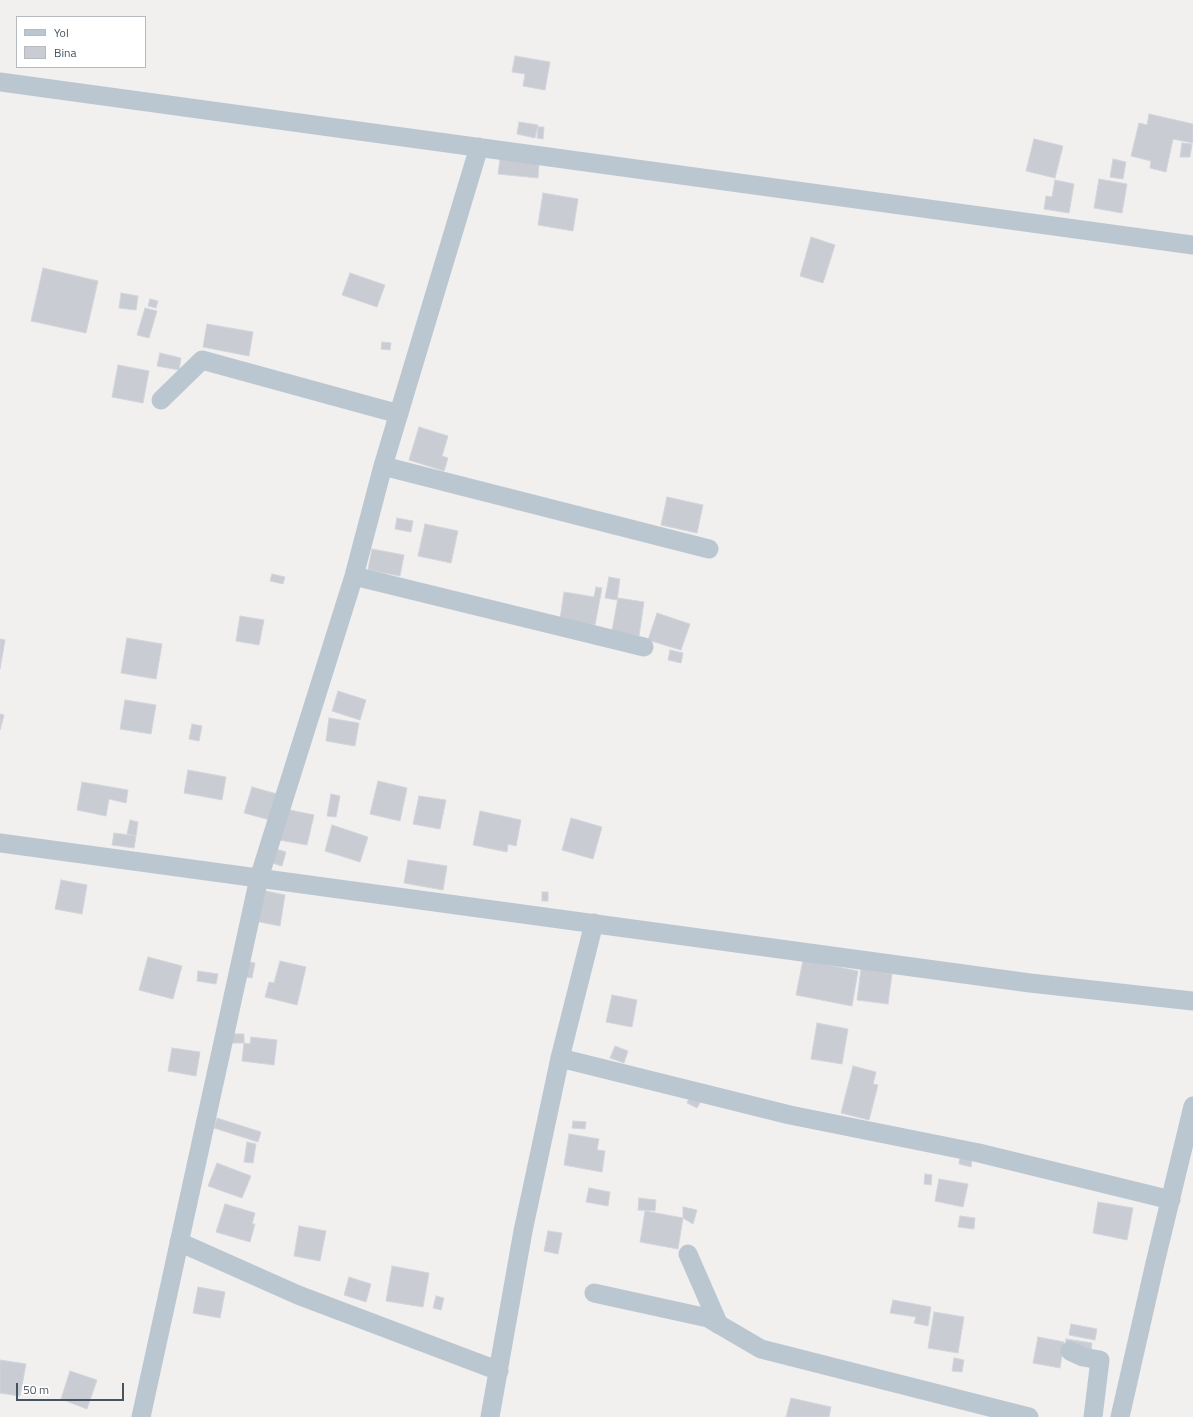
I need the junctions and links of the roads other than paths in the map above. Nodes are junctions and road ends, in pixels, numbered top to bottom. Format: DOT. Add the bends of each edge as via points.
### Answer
graph roads {
  1 [pos="0,82"];
  2 [pos="479,147"];
  3 [pos="1193,245"];
  4 [pos="161,400"];
  5 [pos="399,414"];
  6 [pos="383,466"];
  7 [pos="709,549"];
  8 [pos="354,576"];
  9 [pos="644,647"];
  10 [pos="0,843"];
  11 [pos="259,878"];
  12 [pos="594,923"];
  13 [pos="1193,1001"];
  14 [pos="560,1058"];
  15 [pos="1193,1106"];
  16 [pos="1171,1200"];
  17 [pos="179,1242"];
  18 [pos="688,1254"];
  19 [pos="594,1293"];
  20 [pos="719,1325"];
  21 [pos="1070,1351"];
  22 [pos="498,1371"];
  23 [pos="141,1417"];
  24 [pos="490,1417"];
  25 [pos="1029,1417"];
  26 [pos="1093,1417"];
  27 [pos="1120,1417"];
  1 -- 2 [label="street"];
  2 -- 3 [label="street"];
  2 -- 5 [label="street"];
  4 -- 5 [label="street" via="202,360"];
  5 -- 6 [label="street"];
  6 -- 7 [label="street"];
  6 -- 8 [label="street"];
  8 -- 9 [label="street"];
  8 -- 11 [label="street"];
  10 -- 11 [label="street"];
  11 -- 12 [label="street"];
  11 -- 17 [label="street"];
  12 -- 13 [label="street" via="1022,982"];
  12 -- 14 [label="street"];
  14 -- 16 [label="street" via="790,1115 979,1153"];
  14 -- 22 [label="street" via="523,1230"];
  15 -- 16 [label="street"];
  16 -- 27 [label="street"];
  17 -- 22 [label="street" via="298,1295"];
  17 -- 23 [label="street"];
  18 -- 20 [label="street"];
  19 -- 20 [label="street" via="708,1318"];
  20 -- 25 [label="street" via="761,1349"];
  21 -- 26 [label="street" via="1083,1357 1100,1360"];
  22 -- 24 [label="street"];
}
